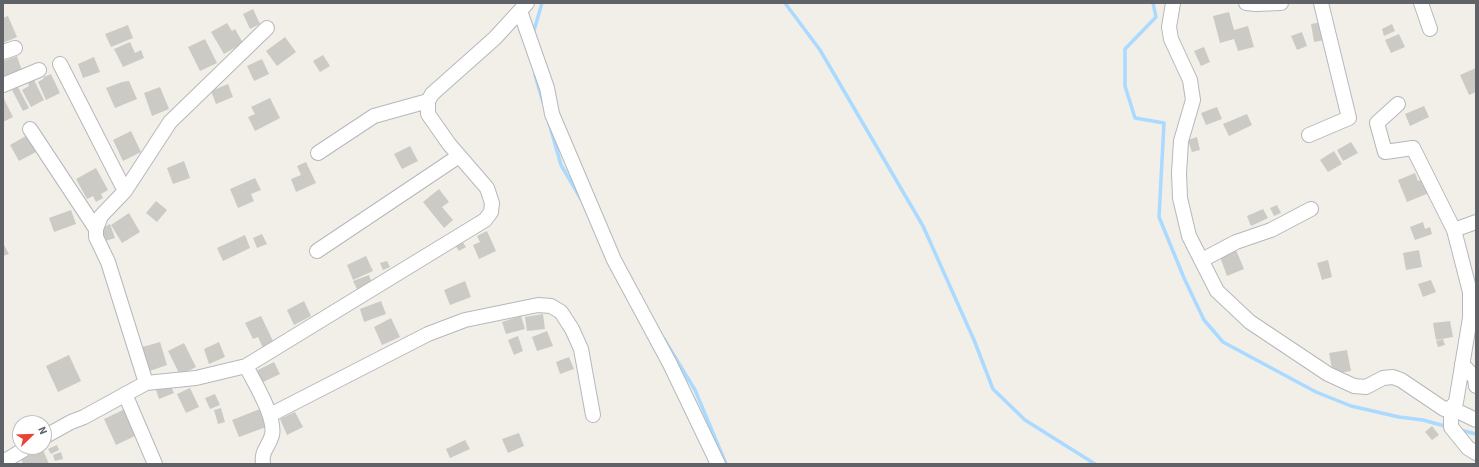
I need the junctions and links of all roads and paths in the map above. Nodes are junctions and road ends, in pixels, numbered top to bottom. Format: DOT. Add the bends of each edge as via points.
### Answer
graph roads {
  1 [pos="1173,3"];
  2 [pos="1246,3"];
  3 [pos="1280,3"];
  4 [pos="1321,3"];
  5 [pos="1421,3"];
  6 [pos="523,7"];
  7 [pos="267,28"];
  8 [pos="1430,29"];
  9 [pos="60,64"];
  10 [pos="39,70"];
  11 [pos="3,85"];
  12 [pos="428,101"];
  13 [pos="1398,104"];
  14 [pos="30,129"];
  15 [pos="1309,135"];
  16 [pos="318,153"];
  17 [pos="459,156"];
  18 [pos="125,191"];
  19 [pos="1311,209"];
  20 [pos="1476,222"];
  21 [pos="96,229"];
  22 [pos="1454,230"];
  23 [pos="317,251"];
  24 [pos="1202,260"];
  25 [pos="1462,364"];
  26 [pos="246,366"];
  27 [pos="146,383"];
  28 [pos="1476,386"];
  29 [pos="125,394"];
  30 [pos="1451,408"];
  31 [pos="270,415"];
  32 [pos="593,415"];
  33 [pos="1476,420"];
  34 [pos="52,433"];
  35 [pos="1476,453"];
  36 [pos="15,455"];
  37 [pos="3,462"];
  38 [pos="155,464"];
  39 [pos="263,464"];
  40 [pos="718,464"];
  1 -- 24 [label="street" via="1169,27 1171,39 1190,80 1193,100 1181,141 1180,198 1189,236"];
  2 -- 3 [label="street"];
  4 -- 15 [label="street" via="1349,118"];
  5 -- 8 [label="street"];
  6 -- 12 [label="street" via="495,38 432,94"];
  6 -- 40 [label="street" via="552,114 614,260 670,364"];
  7 -- 18 [label="street" via="170,122"];
  9 -- 18 [label="street"];
  10 -- 11 [label="street"];
  12 -- 16 [label="street" via="374,116"];
  12 -- 17 [label="street" via="428,114"];
  13 -- 22 [label="street" via="1377,123 1385,152 1414,148"];
  14 -- 21 [label="street"];
  17 -- 23 [label="street"];
  17 -- 26 [label="street" via="487,188 492,204 491,212 485,220"];
  18 -- 21 [label="street" via="101,216"];
  19 -- 24 [label="street" via="1271,230 1236,242"];
  20 -- 22 [label="street"];
  21 -- 27 [label="street" via="96,237 108,262"];
  22 -- 25 [label="street" via="1470,292 1470,318"];
  24 -- 30 [label="street" via="1217,291 1250,322 1328,374 1354,386 1366,387 1383,378 1393,377 1444,409"];
  25 -- 28 [label="street" via="1475,378"];
  25 -- 30 [label="street" via="1456,402"];
  26 -- 27 [label="street" via="196,378"];
  26 -- 31 [label="street"];
  27 -- 29 [label="street"];
  29 -- 34 [label="street"];
  29 -- 38 [label="street"];
  30 -- 33 [label="street"];
  30 -- 35 [label="street" via="1451,427 1468,448"];
  31 -- 32 [label="street" via="428,334 465,320 538,305 551,306 561,312 572,329 580,349"];
  31 -- 39 [label="street" via="272,434 262,456"];
  36 -- 37 [label="street"];
}
